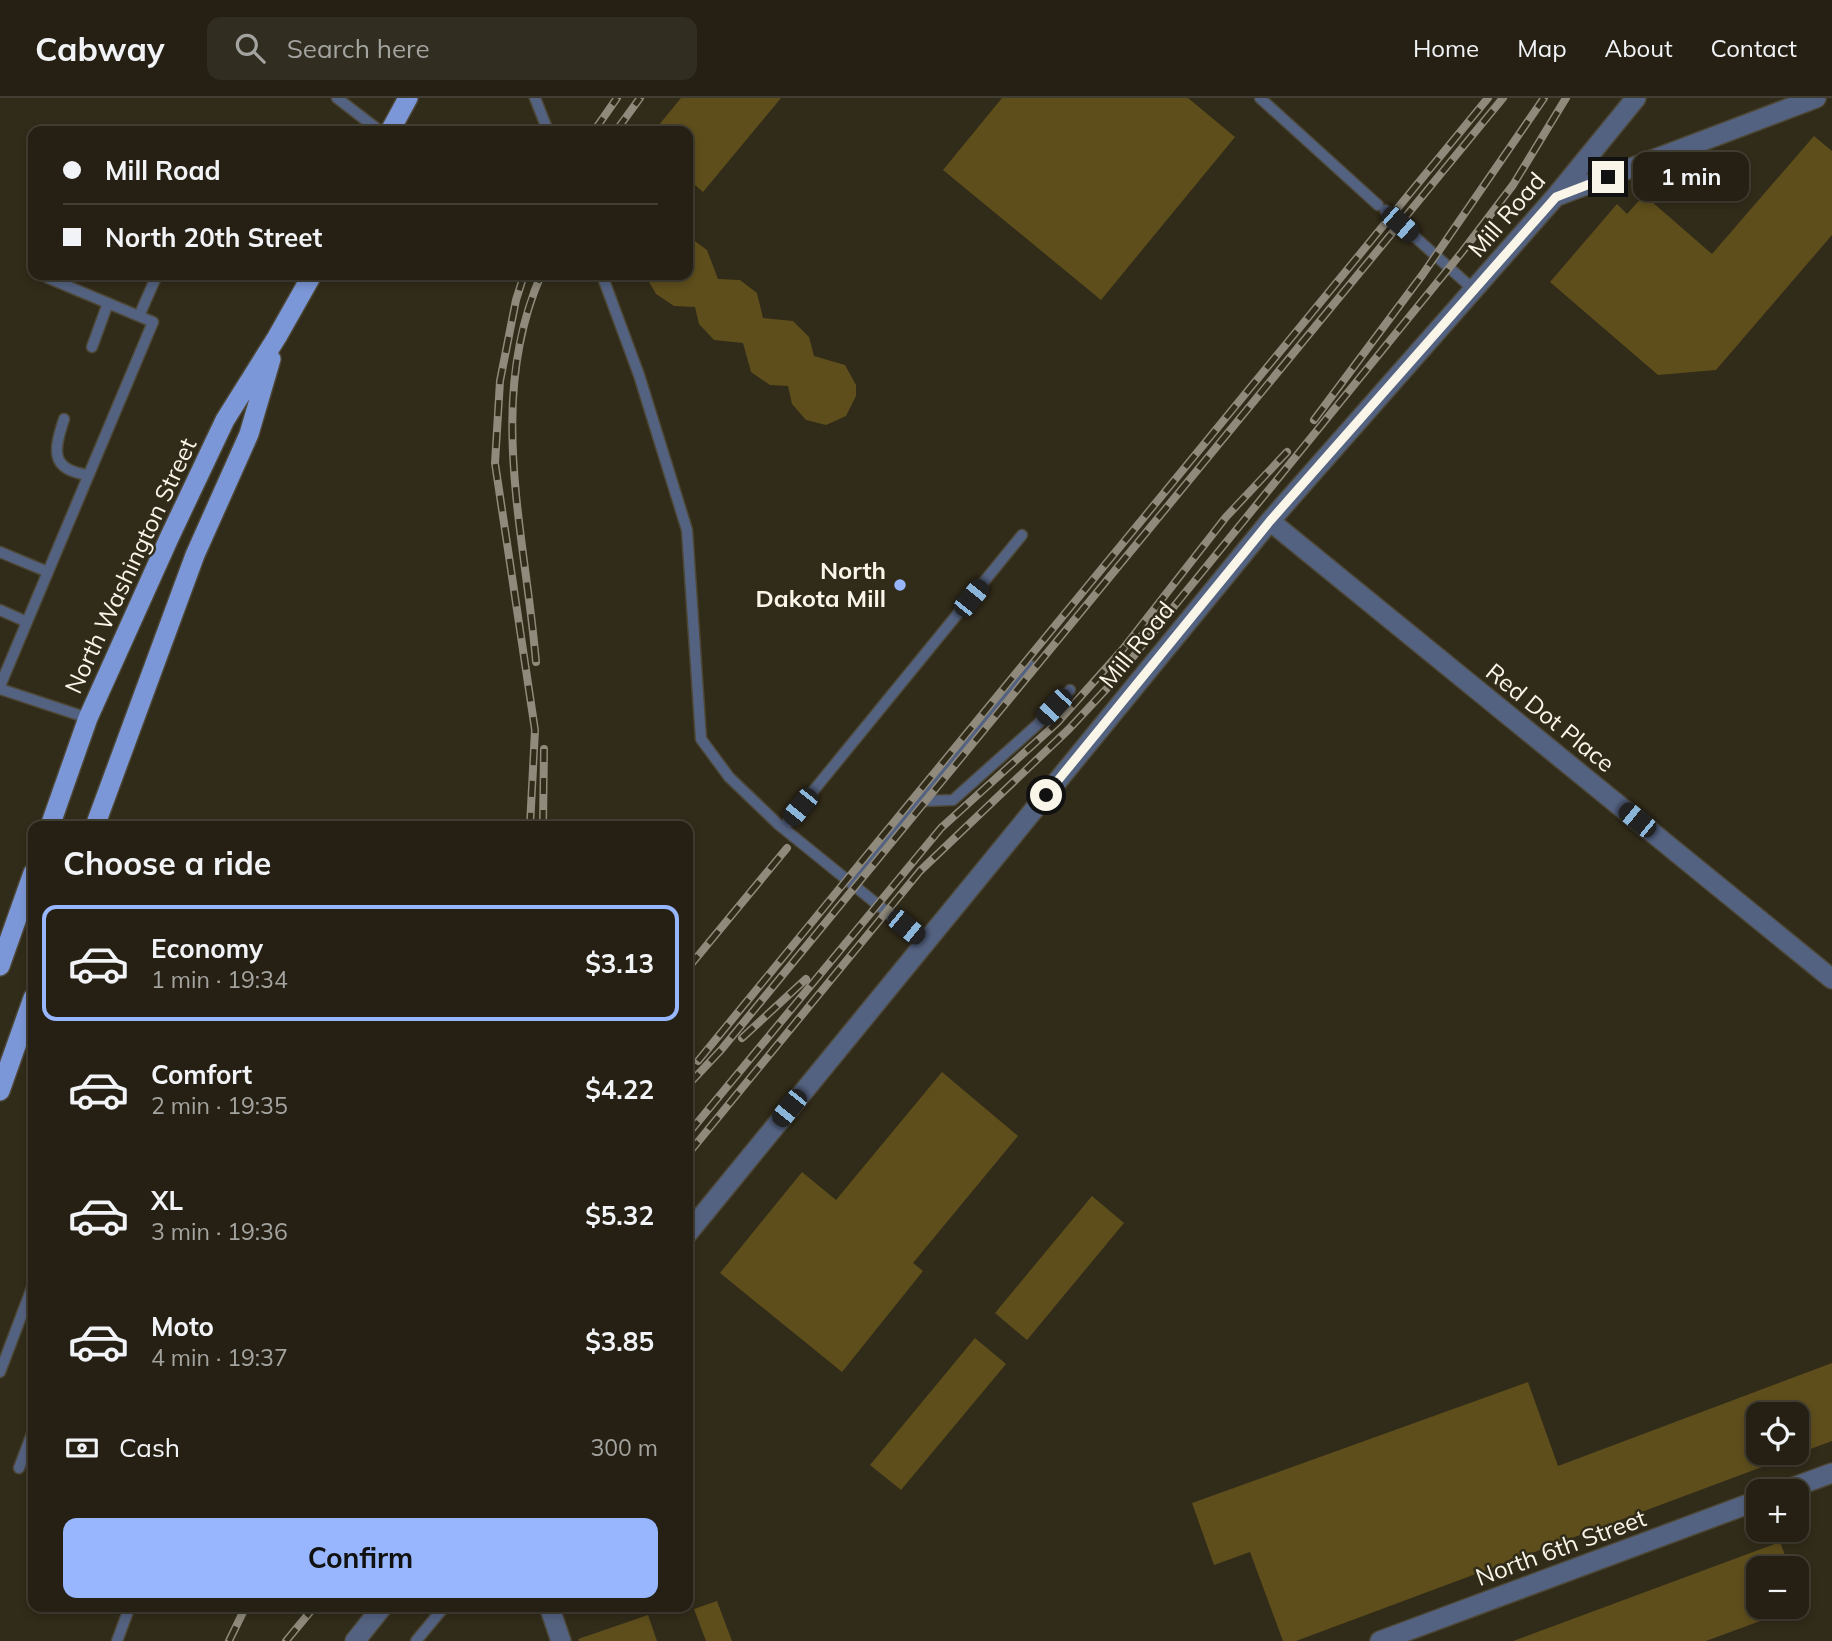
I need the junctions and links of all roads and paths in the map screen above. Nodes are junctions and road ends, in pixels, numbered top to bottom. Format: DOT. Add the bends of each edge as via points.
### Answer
graph roads {
  1 [pos="337,98"];
  2 [pos="408,98"];
  3 [pos="535,98"];
  4 [pos="1260,98"];
  5 [pos="1636,98"];
  6 [pos="1816,98"];
  7 [pos="373,126"];
  8 [pos="393,126"];
  9 [pos="546,126"];
  10 [pos="1556,197"];
  11 [pos="53,280"];
  12 [pos="155,280"];
  13 [pos="309,280"];
  14 [pos="605,280"];
  15 [pos="1474,290"];
  16 [pos="108,303"];
  17 [pos="139,316"];
  18 [pos="277,337"];
  19 [pos="92,347"];
  20 [pos="64,419"];
  21 [pos="89,475"];
  22 [pos="1270,521"];
  23 [pos="1022,535"];
  24 [pos="0,552"];
  25 [pos="48,572"];
  26 [pos="0,610"];
  27 [pos="27,622"];
  28 [pos="1031,666"];
  29 [pos="0,688"];
  30 [pos="1070,690"];
  31 [pos="89,718"];
  32 [pos="921,801"];
  33 [pos="52,821"];
  34 [pos="97,821"];
  35 [pos="783,828"];
  36 [pos="853,884"];
  37 [pos="28,902"];
  38 [pos="925,943"];
  39 [pos="0,966"];
  40 [pos="1832,979"];
  41 [pos="28,1010"];
  42 [pos="4,1069"];
  43 [pos="0,1091"];
  44 [pos="693,1227"];
  45 [pos="28,1298"];
  46 [pos="0,1372"];
  47 [pos="28,1444"];
  48 [pos="19,1468"];
  49 [pos="1832,1473"];
  50 [pos="1809,1481"];
  51 [pos="1746,1505"];
  52 [pos="128,1612"];
  53 [pos="379,1612"];
  54 [pos="440,1612"];
  55 [pos="551,1612"];
  56 [pos="363,1638"];
  57 [pos="117,1641"];
  58 [pos="416,1641"];
  59 [pos="561,1641"];
  60 [pos="1380,1641"];
  1 -- 7 [label="lane"];
  2 -- 8 [label="main road"];
  3 -- 9 [label="lane"];
  4 -- 15 [label="lane"];
  5 -- 10 [label="street, Mill Road"];
  6 -- 10 [label="street"];
  10 -- 15 [label="street, Mill Road"];
  11 -- 16 [label="lane"];
  12 -- 17 [label="lane"];
  13 -- 18 [label="main road, North Washington Street"];
  14 -- 35 [label="lane" via="687,530 701,739 729,777"];
  15 -- 22 [label="street, Mill Road"];
  16 -- 17 [label="lane"];
  16 -- 19 [label="lane"];
  17 -- 21 [label="lane" via="153,322"];
  18 -- 31 [label="main road, North Washington Street" via="225,420"];
  18 -- 34 [label="main road, North Washington Street" via="249,434 195,555"];
  20 -- 21 [label="lane" via="54,448 60,463 71,472"];
  21 -- 25 [label="lane"];
  22 -- 38 [label="street, Mill Road"];
  22 -- 40 [label="street, Red Dot Place"];
  23 -- 35 [label="lane"];
  24 -- 25 [label="lane"];
  25 -- 27 [label="lane"];
  26 -- 27 [label="lane"];
  27 -- 29 [label="lane"];
  28 -- 32 [label="lane"];
  29 -- 31 [label="lane"];
  30 -- 32 [label="lane" via="953,800"];
  31 -- 33 [label="main road, North Washington Street"];
  32 -- 36 [label="lane"];
  35 -- 36 [label="lane"];
  36 -- 38 [label="lane"];
  37 -- 39 [label="main road"];
  38 -- 44 [label="street, Mill Road"];
  41 -- 42 [label="main road"];
  42 -- 43 [label="main road"];
  45 -- 46 [label="lane"];
  47 -- 48 [label="lane"];
  49 -- 50 [label="street"];
  51 -- 60 [label="street, North 6th Street"];
  52 -- 57 [label="lane"];
  53 -- 56 [label="street"];
  54 -- 58 [label="lane"];
  55 -- 59 [label="street"];
}
